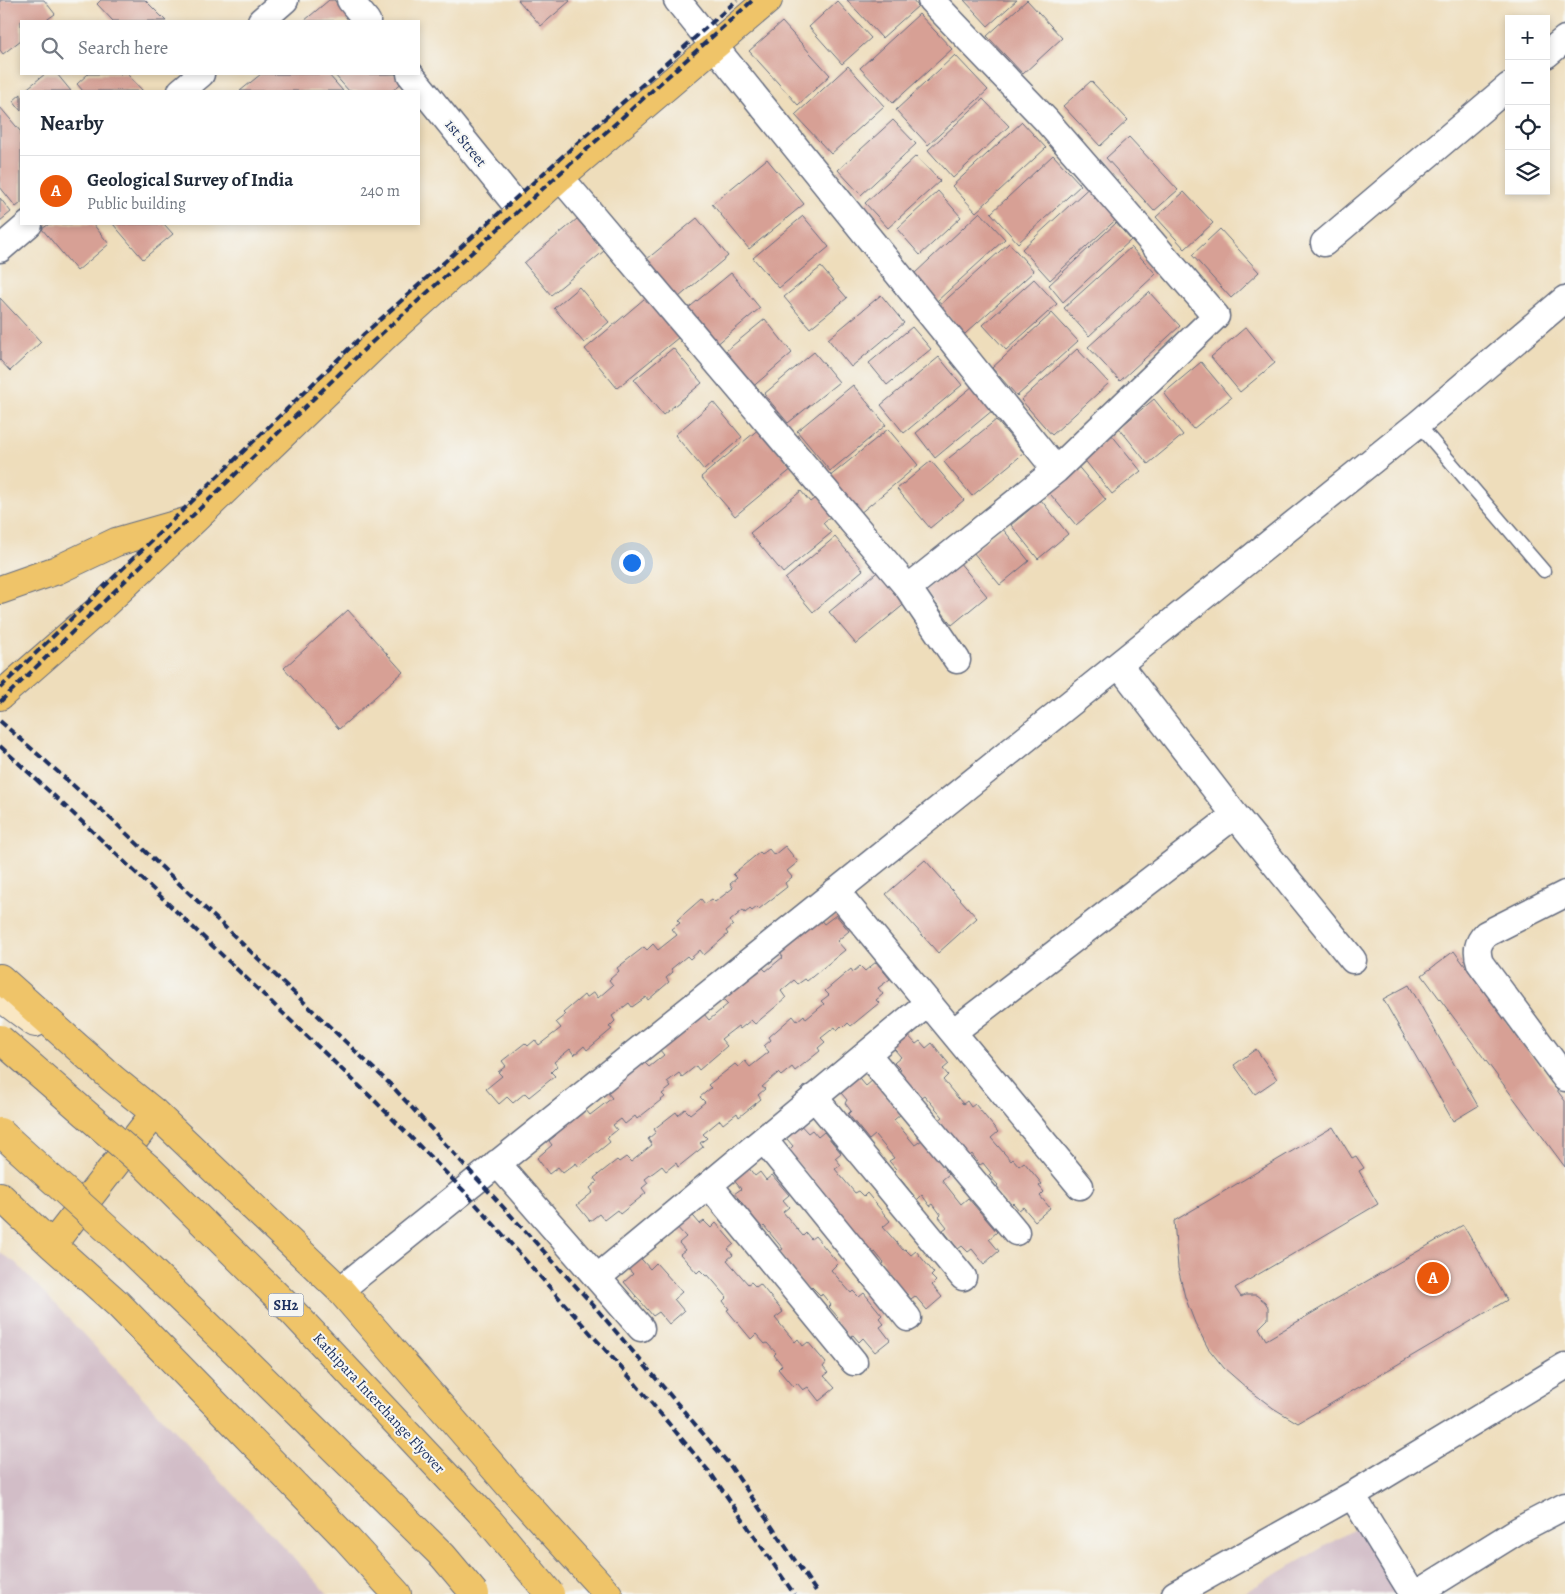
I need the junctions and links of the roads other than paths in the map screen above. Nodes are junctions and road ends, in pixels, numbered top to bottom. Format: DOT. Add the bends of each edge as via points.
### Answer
graph roads {
  1 [pos="285,0"];
  2 [pos="350,0"];
  3 [pos="677,0"];
  4 [pos="768,0"];
  5 [pos="931,0"];
  6 [pos="262,20"];
  7 [pos="366,20"];
  8 [pos="1565,39"];
  9 [pos="714,45"];
  10 [pos="1550,51"];
  11 [pos="200,75"];
  12 [pos="411,75"];
  13 [pos="1505,89"];
  14 [pos="182,90"];
  15 [pos="560,177"];
  16 [pos="522,212"];
  17 [pos="28,225"];
  18 [pos="1324,244"];
  19 [pos="0,249"];
  20 [pos="1562,307"];
  21 [pos="1418,424"];
  22 [pos="1056,470"];
  23 [pos="196,519"];
  24 [pos="1544,571"];
  25 [pos="908,588"];
  26 [pos="0,590"];
  27 [pos="957,660"];
  28 [pos="1119,665"];
  29 [pos="0,696"];
  30 [pos="1235,815"];
  31 [pos="836,891"];
  32 [pos="1565,894"];
  33 [pos="1353,960"];
  34 [pos="0,978"];
  35 [pos="0,997"];
  36 [pos="928,1003"];
  37 [pos="952,1032"];
  38 [pos="0,1038"];
  39 [pos="867,1054"];
  40 [pos="86,1055"];
  41 [pos="1565,1078"];
  42 [pos="814,1098"];
  43 [pos="155,1113"];
  44 [pos="0,1132"];
  45 [pos="764,1140"];
  46 [pos="497,1163"];
  47 [pos="709,1185"];
  48 [pos="1080,1186"];
  49 [pos="0,1196"];
  50 [pos="1016,1232"];
  51 [pos="52,1245"];
  52 [pos="598,1277"];
  53 [pos="963,1278"];
  54 [pos="340,1290"];
  55 [pos="908,1318"];
  56 [pos="641,1328"];
  57 [pos="854,1362"];
  58 [pos="1565,1366"];
  59 [pos="1352,1495"];
  60 [pos="1565,1506"];
  61 [pos="397,1594"];
  62 [pos="475,1594"];
  63 [pos="550,1594"];
  64 [pos="608,1594"];
  65 [pos="1175,1594"];
  66 [pos="1414,1594"];
  1 -- 6 [label="street"];
  2 -- 7 [label="street"];
  3 -- 9 [label="street"];
  4 -- 9 [label="main road"];
  5 -- 22 [label="street" via="1046,120 1216,316"];
  8 -- 10 [label="street"];
  9 -- 15 [label="main road"];
  9 -- 22 [label="street"];
  11 -- 14 [label="street"];
  12 -- 16 [label="street, 1st Street"];
  13 -- 18 [label="street"];
  15 -- 16 [label="main road"];
  15 -- 25 [label="street"];
  16 -- 23 [label="main road" via="387,334"];
  17 -- 19 [label="street"];
  20 -- 21 [label="street"];
  21 -- 24 [label="lane"];
  21 -- 28 [label="street"];
  22 -- 25 [label="street"];
  23 -- 26 [label="main road" via="116,542 57,570"];
  23 -- 29 [label="main road"];
  25 -- 27 [label="street"];
  28 -- 30 [label="street"];
  28 -- 31 [label="street"];
  30 -- 33 [label="street"];
  30 -- 37 [label="street"];
  31 -- 36 [label="street"];
  31 -- 46 [label="street"];
  32 -- 41 [label="street" via="1486,934 1479,942 1476,954"];
  34 -- 40 [label="main road"];
  35 -- 40 [label="street"];
  36 -- 37 [label="street"];
  36 -- 39 [label="street"];
  37 -- 48 [label="street"];
  38 -- 63 [label="main road, Kathipara Interchange Flyover / SH2, bridge" via="148,1167 288,1307 490,1522"];
  39 -- 42 [label="street"];
  39 -- 50 [label="street"];
  40 -- 43 [label="main road"];
  42 -- 45 [label="street"];
  42 -- 53 [label="street"];
  43 -- 51 [label="main road"];
  43 -- 54 [label="main road"];
  44 -- 62 [label="main road, bridge" via="127,1247 238,1354 442,1556"];
  45 -- 47 [label="street"];
  45 -- 55 [label="street"];
  46 -- 52 [label="street"];
  46 -- 54 [label="street"];
  47 -- 52 [label="street"];
  47 -- 57 [label="street"];
  49 -- 51 [label="main road"];
  51 -- 61 [label="main road" via="118,1304"];
  52 -- 56 [label="street"];
  54 -- 64 [label="main road"];
  58 -- 59 [label="street"];
  59 -- 65 [label="street"];
  59 -- 66 [label="street"];
  60 -- 66 [label="street"];
}
